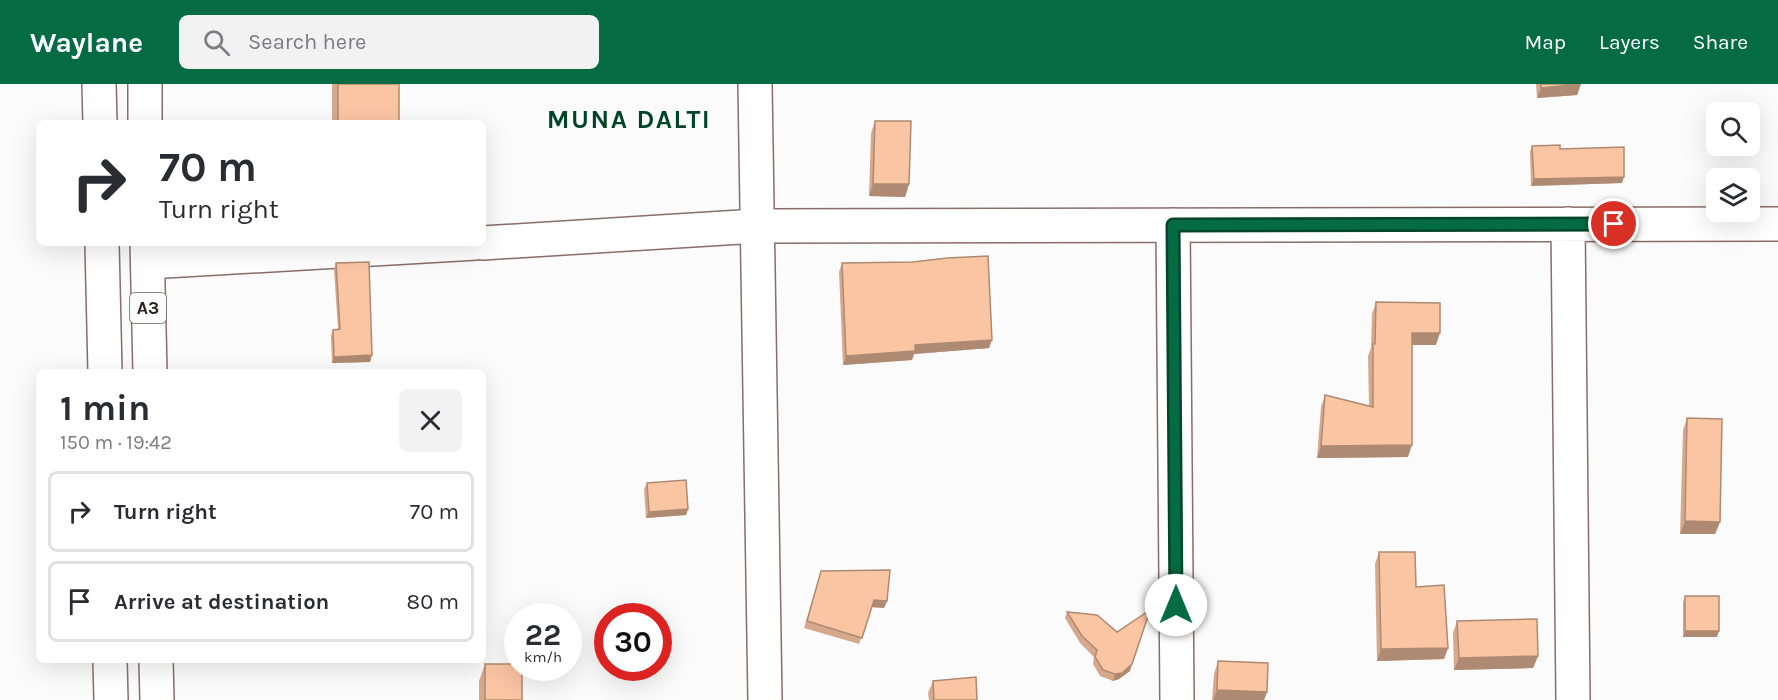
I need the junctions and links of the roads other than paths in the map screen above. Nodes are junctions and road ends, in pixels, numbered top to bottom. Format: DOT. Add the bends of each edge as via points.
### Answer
graph roads {
  1 [pos="99,84"];
  2 [pos="145,84"];
  3 [pos="755,84"];
  4 [pos="100,120"];
  5 [pos="145,120"];
  6 [pos="1568,224"];
  7 [pos="1778,224"];
  8 [pos="1173,225"];
  9 [pos="757,226"];
  10 [pos="486,243"];
  11 [pos="102,246"];
  12 [pos="377,246"];
  13 [pos="147,253"];
  14 [pos="105,369"];
  15 [pos="150,369"];
  16 [pos="110,663"];
  17 [pos="156,663"];
  18 [pos="111,700"];
  19 [pos="157,700"];
  20 [pos="765,700"];
  21 [pos="1177,700"];
  22 [pos="1574,700"];
  1 -- 4 [label="main road"];
  2 -- 5 [label="main road"];
  3 -- 9 [label="main road"];
  6 -- 7 [label="main road"];
  6 -- 8 [label="main road"];
  6 -- 22 [label="main road"];
  8 -- 9 [label="main road"];
  8 -- 21 [label="main road"];
  9 -- 10 [label="main road"];
  9 -- 20 [label="main road"];
  11 -- 14 [label="main road, A3"];
  12 -- 13 [label="main road"];
  13 -- 15 [label="main road, A3"];
  16 -- 18 [label="main road"];
  17 -- 19 [label="main road"];
}
